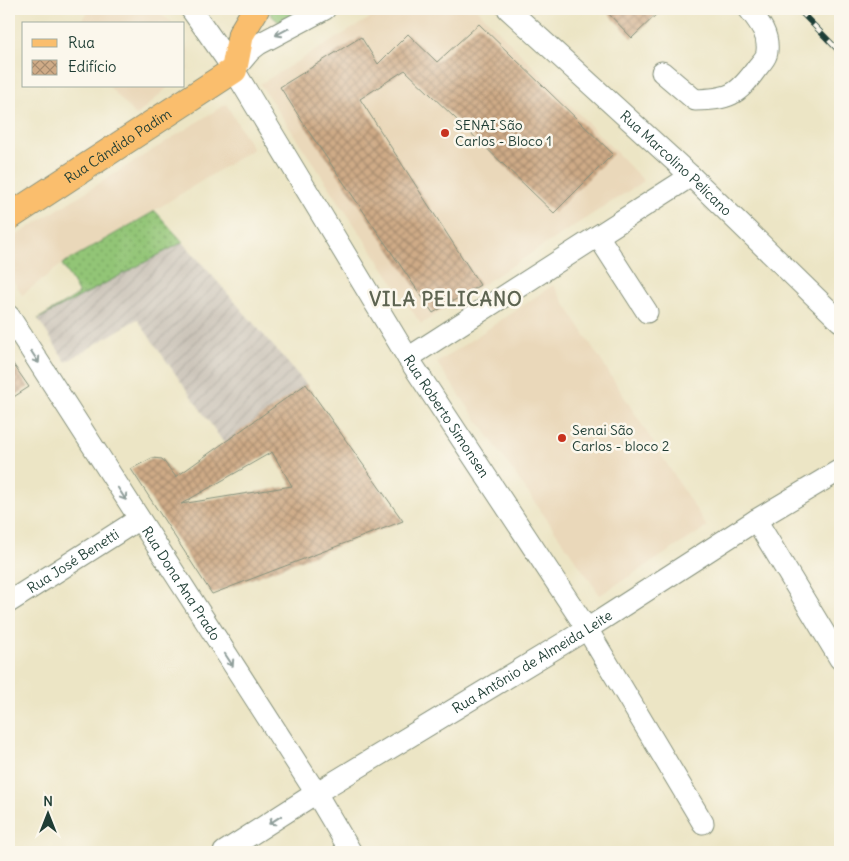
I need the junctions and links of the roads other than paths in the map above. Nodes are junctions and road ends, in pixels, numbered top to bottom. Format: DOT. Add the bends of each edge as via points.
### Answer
graph roads {
  1 [pos="190,9"];
  2 [pos="256,9"];
  3 [pos="325,9"];
  4 [pos="508,9"];
  5 [pos="749,9"];
  6 [pos="234,70"];
  7 [pos="662,72"];
  8 [pos="691,176"];
  9 [pos="9,217"];
  10 [pos="598,236"];
  11 [pos="648,312"];
  12 [pos="9,316"];
  13 [pos="840,321"];
  14 [pos="408,358"];
  15 [pos="840,470"];
  16 [pos="139,519"];
  17 [pos="756,520"];
  18 [pos="9,602"];
  19 [pos="587,629"];
  20 [pos="840,660"];
  21 [pos="316,793"];
  22 [pos="703,823"];
  23 [pos="224,852"];
  24 [pos="352,852"];
  1 -- 6 [label="street, Rua Roberto Simonsen"];
  2 -- 6 [label="main road" via="241,34"];
  3 -- 6 [label="street, Rua Cândido Padim, one-way" via="259,44"];
  4 -- 8 [label="street, Rua Marcolino Pelicano"];
  5 -- 7 [label="street" via="763,28 767,54 744,86 718,99 695,100"];
  6 -- 9 [label="main road, Rua Cândido Padim"];
  6 -- 14 [label="street, Rua Roberto Simonsen"];
  8 -- 10 [label="street"];
  8 -- 13 [label="street, Rua Marcolino Pelicano"];
  10 -- 11 [label="street"];
  10 -- 14 [label="street"];
  12 -- 16 [label="street, Rua Dona Ana Prado, one-way"];
  14 -- 19 [label="street, Rua Roberto Simonsen"];
  15 -- 17 [label="street, Rua Antônio de Almeida Leite"];
  16 -- 18 [label="street, Rua José Benetti"];
  16 -- 21 [label="street, Rua Dona Ana Prado, one-way"];
  17 -- 19 [label="street, Rua Antônio de Almeida Leite"];
  17 -- 20 [label="street"];
  19 -- 21 [label="street, Rua Antônio de Almeida Leite"];
  19 -- 22 [label="street, Rua Roberto Simonsen"];
  21 -- 23 [label="street, Rua Antônio de Almeida Leite, one-way"];
  21 -- 24 [label="street, Rua Dona Ana Prado"];
}
